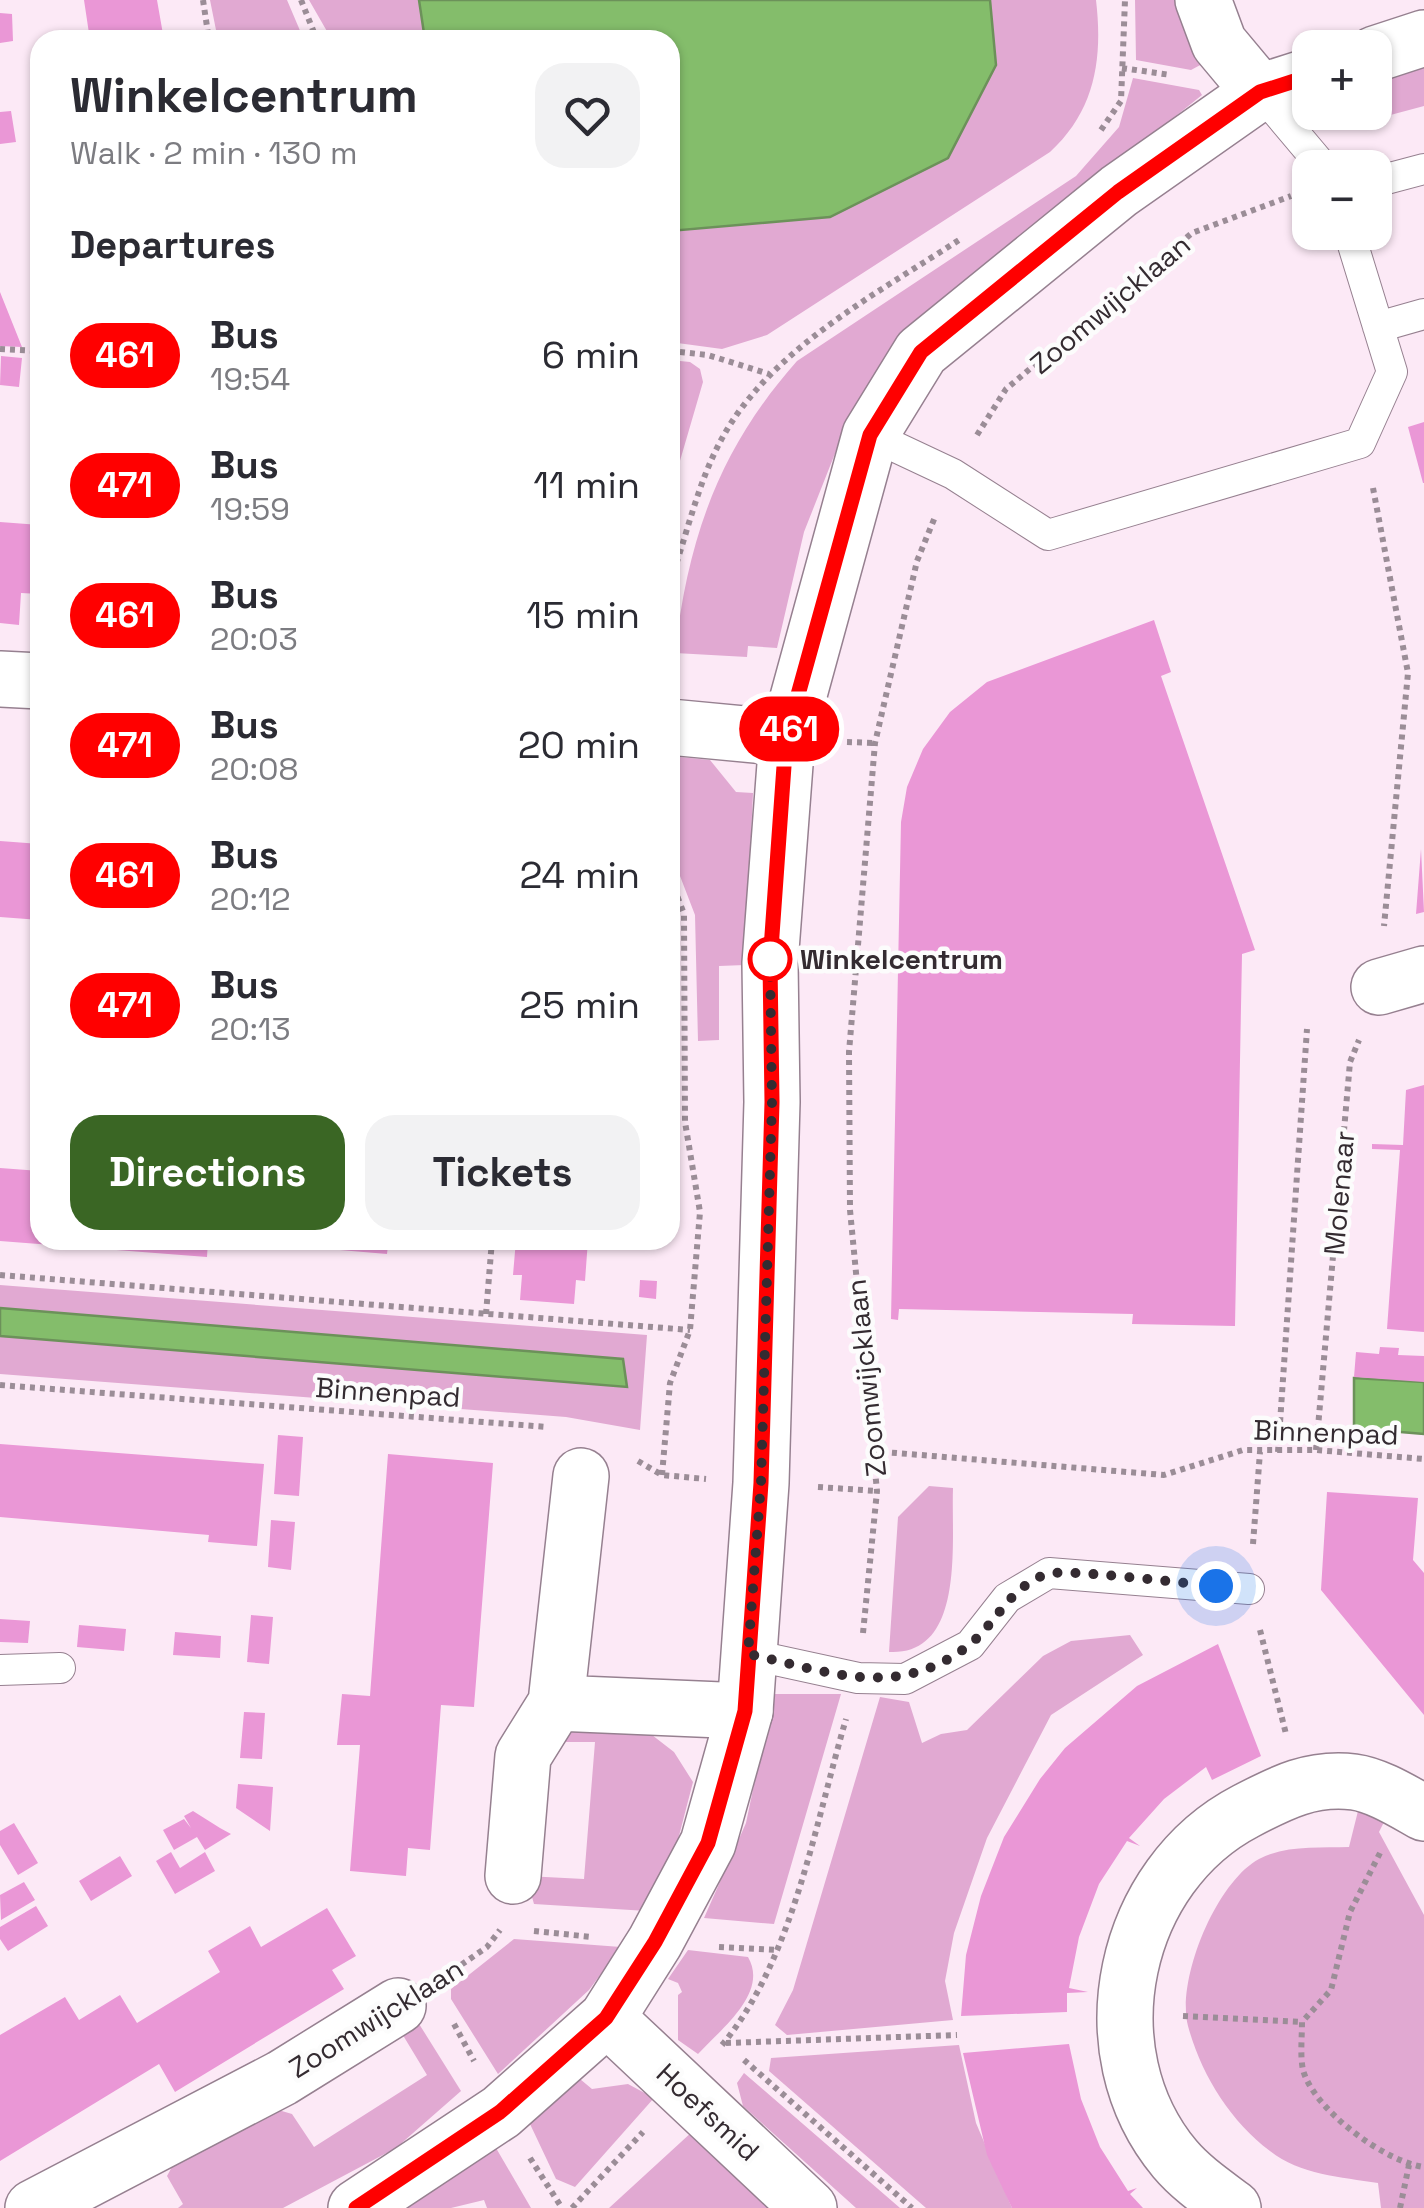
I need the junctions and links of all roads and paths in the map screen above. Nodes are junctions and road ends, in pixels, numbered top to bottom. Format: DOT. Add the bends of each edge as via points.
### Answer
graph roads {
  1 [pos="203,0"];
  2 [pos="301,0"];
  3 [pos="1203,0"];
  4 [pos="207,30"];
  5 [pos="313,30"];
  6 [pos="1424,38"];
  7 [pos="1392,48"];
  8 [pos="1285,84"];
  9 [pos="1316,150"];
  10 [pos="1424,168"];
  11 [pos="1392,177"];
  12 [pos="1292,195"];
  13 [pos="1355,250"];
  14 [pos="1424,314"];
  15 [pos="1378,326"];
  16 [pos="0,349"];
  17 [pos="30,350"];
  18 [pos="680,352"];
  19 [pos="769,374"];
  20 [pos="870,435"];
  21 [pos="953,474"];
  22 [pos="1374,492"];
  23 [pos="0,679"];
  24 [pos="30,681"];
  25 [pos="680,729"];
  26 [pos="786,738"];
  27 [pos="680,903"];
  28 [pos="1401,980"];
  29 [pos="1306,1028"];
  30 [pos="491,1250"];
  31 [pos="0,1275"];
  32 [pos="486,1314"];
  33 [pos="690,1330"];
  34 [pos="0,1385"];
  35 [pos="554,1428"];
  36 [pos="1316,1450"];
  37 [pos="872,1451"];
  38 [pos="1278,1452"];
  39 [pos="1424,1459"];
  40 [pos="606,1466"];
  41 [pos="662,1475"];
  42 [pos="761,1483"];
  43 [pos="1249,1590"];
  44 [pos="748,1654"];
  45 [pos="60,1668"];
  46 [pos="0,1670"];
  47 [pos="858,1678"];
  48 [pos="556,1703"];
  49 [pos="745,1711"];
  50 [pos="1415,1808"];
  51 [pos="513,1876"];
  52 [pos="398,2006"];
  53 [pos="1124,2013"];
  54 [pos="606,2018"];
  55 [pos="1302,2022"];
  56 [pos="957,2035"];
  57 [pos="724,2043"];
  58 [pos="684,2088"];
  59 [pos="1409,2165"];
  60 [pos="1424,2168"];
  61 [pos="33,2208"];
  62 [pos="356,2208"];
  63 [pos="572,2208"];
  64 [pos="809,2208"];
  65 [pos="912,2208"];
  66 [pos="1233,2208"];
  67 [pos="1400,2208"];
  1 -- 4 [label="path"];
  2 -- 5 [label="path"];
  3 -- 8 [label="street" via="1219,43"];
  6 -- 7 [label="street"];
  8 -- 9 [label="lane"];
  8 -- 20 [label="street" via="1118,192 921,352"];
  10 -- 11 [label="lane"];
  12 -- 21 [label="path, Zoomwijcklaan" via="1192,233 1006,389"];
  13 -- 15 [label="lane"];
  14 -- 15 [label="lane"];
  15 -- 21 [label="lane" via="1392,372 1360,443 1048,536"];
  16 -- 17 [label="path"];
  18 -- 19 [label="path"];
  20 -- 21 [label="lane"];
  20 -- 26 [label="street"];
  21 -- 37 [label="path, Zoomwijcklaan" via="917,561 875,743 849,1052 850,1210"];
  22 -- 28 [label="path, Molenaar" via="1408,673"];
  23 -- 24 [label="street"];
  25 -- 26 [label="street"];
  26 -- 42 [label="street" via="770,963"];
  27 -- 33 [label="path" via="685,1122 700,1212"];
  28 -- 36 [label="path, Molenaar" via="1350,1062"];
  29 -- 38 [label="path, Molenaar"];
  30 -- 32 [label="path"];
  31 -- 32 [label="path"];
  32 -- 33 [label="path"];
  33 -- 41 [label="path" via="670,1382"];
  34 -- 35 [label="path, Binnenpad"];
  36 -- 38 [label="path, Binnenpad"];
  36 -- 39 [label="path, Binnenpad"];
  37 -- 38 [label="path, Binnenpad" via="1164,1475 1243,1450"];
  37 -- 47 [label="path, Zoomwijcklaan" via="877,1491"];
  40 -- 41 [label="path"];
  40 -- 48 [label="street"];
  41 -- 42 [label="path"];
  42 -- 44 [label="street"];
  43 -- 47 [label="lane" via="1049,1572 1007,1598 970,1645 905,1679"];
  44 -- 47 [label="lane"];
  44 -- 49 [label="street"];
  45 -- 46 [label="lane"];
  47 -- 57 [label="path, Zoomwijcklaan" via="777,1950 753,2007"];
  48 -- 49 [label="street"];
  48 -- 51 [label="street" via="523,1756"];
  49 -- 54 [label="street" via="708,1843"];
  50 -- 53 [label="street" via="1356,1782 1299,1783 1219,1825 1175,1871 1142,1924 1128,1966"];
  50 -- 55 [label="path" via="1350,1912 1330,1990"];
  51 -- 52 [label="path, Zoomwijcklaan" via="501,1928 487,1947"];
  52 -- 61 [label="street, Zoomwijcklaan" via="282,2078"];
  53 -- 55 [label="path"];
  53 -- 66 [label="street" via="1130,2063 1147,2114 1175,2158"];
  54 -- 58 [label="street, Hoefsmid"];
  54 -- 62 [label="street" via="500,2112"];
  55 -- 59 [label="path" via="1304,2071 1322,2104"];
  56 -- 57 [label="path"];
  57 -- 58 [label="path, Zoomwijcklaan"];
  57 -- 65 [label="path"];
  58 -- 63 [label="path, Zoomwijcklaan"];
  58 -- 64 [label="street, Hoefsmid"];
  59 -- 60 [label="path"];
  59 -- 67 [label="path"];
}
